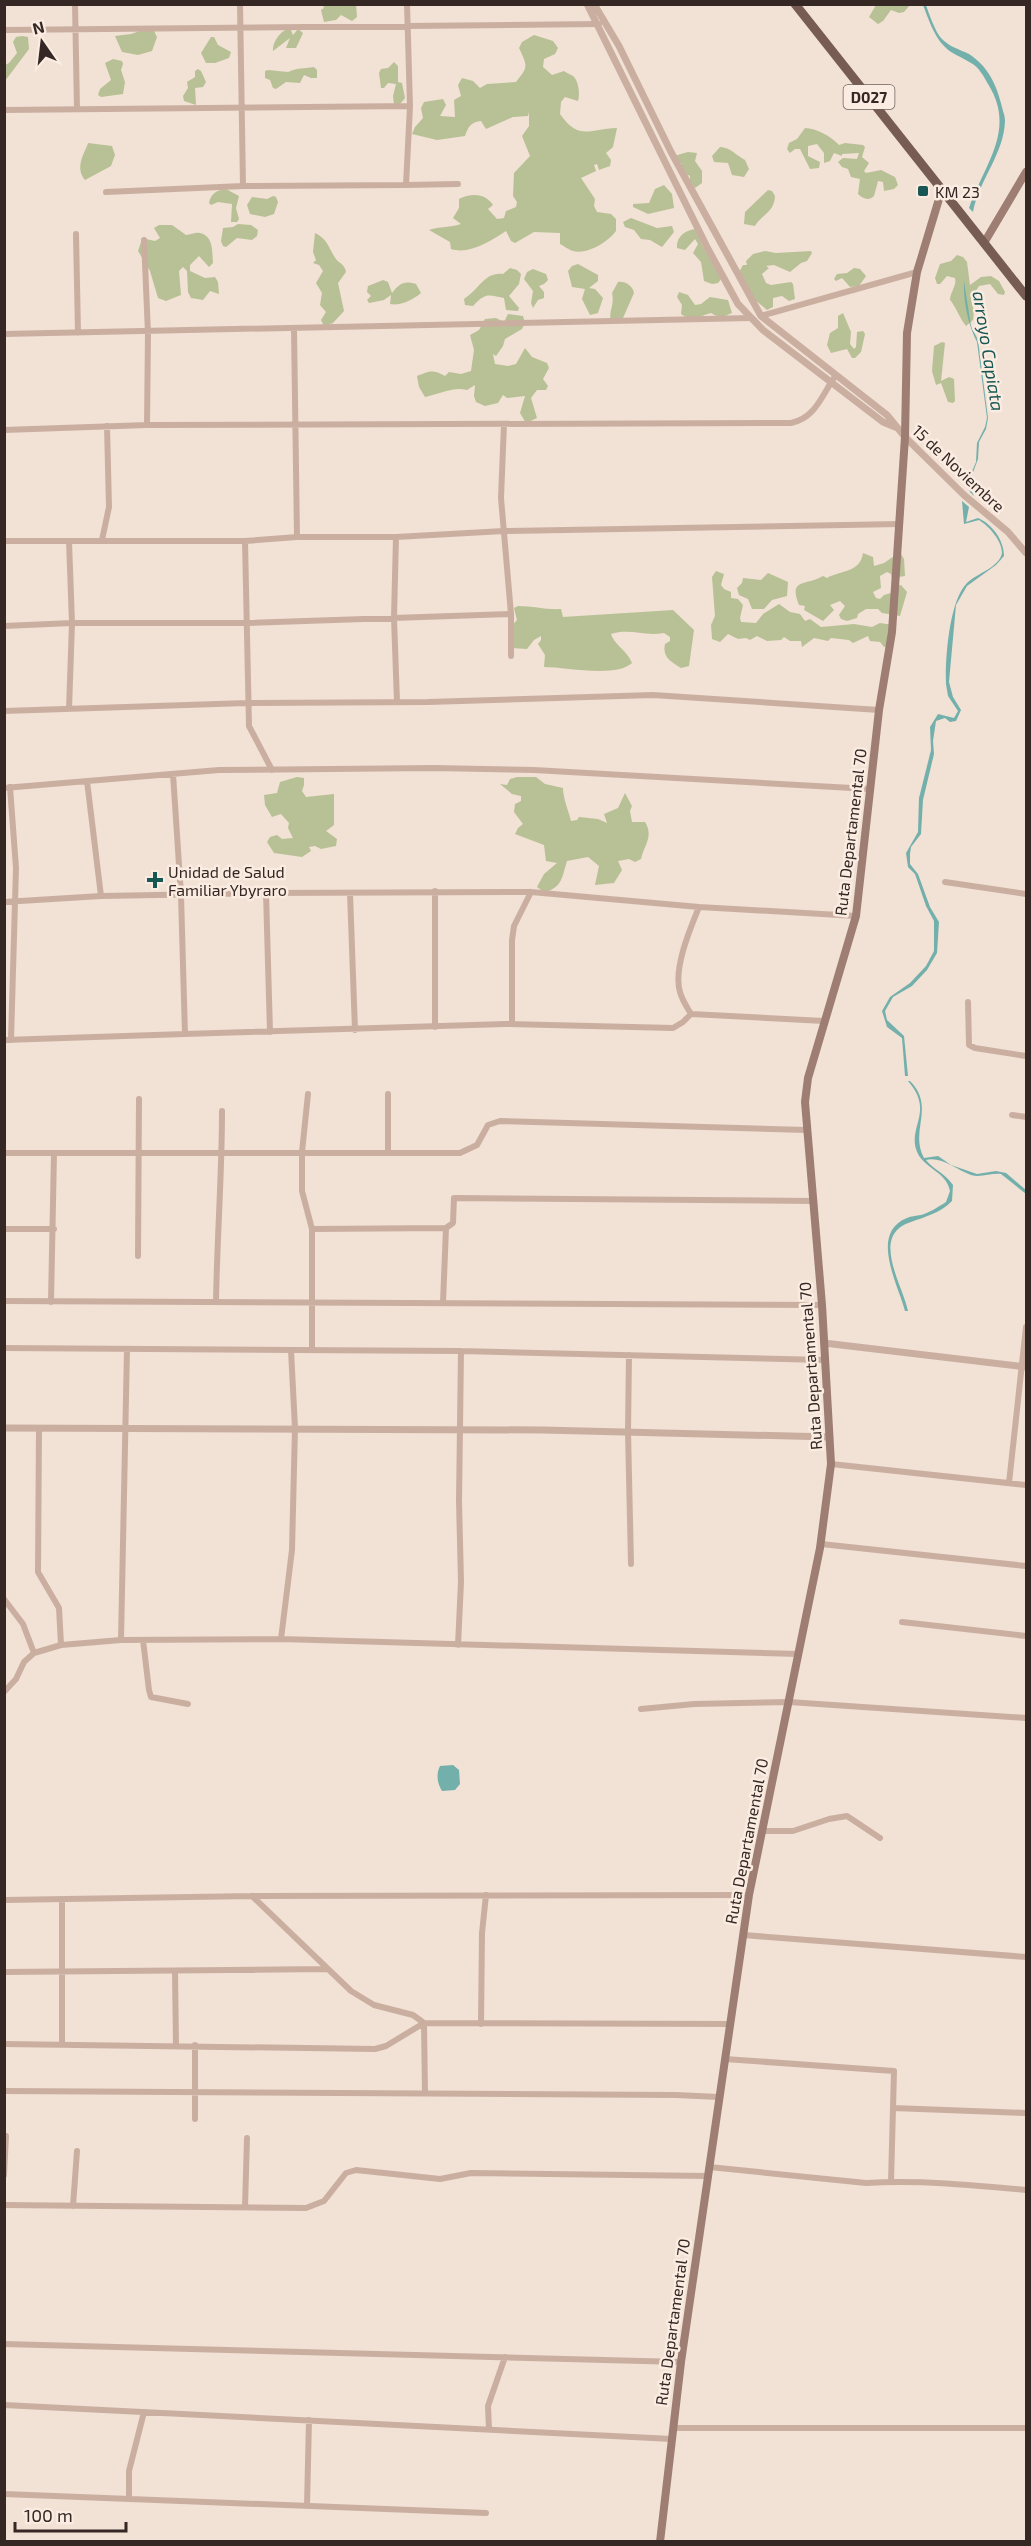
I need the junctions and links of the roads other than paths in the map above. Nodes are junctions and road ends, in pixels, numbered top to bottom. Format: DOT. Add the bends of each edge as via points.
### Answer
graph roads {
  1 [pos="75,4"];
  2 [pos="240,4"];
  3 [pos="407,4"];
  4 [pos="586,4"];
  5 [pos="594,4"];
  6 [pos="795,4"];
  7 [pos="602,24"];
  8 [pos="407,27"];
  9 [pos="76,28"];
  10 [pos="240,29"];
  11 [pos="4,30"];
  12 [pos="410,106"];
  13 [pos="241,108"];
  14 [pos="77,109"];
  15 [pos="4,110"];
  16 [pos="1026,172"];
  17 [pos="458,184"];
  18 [pos="406,185"];
  19 [pos="243,186"];
  20 [pos="942,189"];
  21 [pos="106,192"];
  22 [pos="76,234"];
  23 [pos="144,240"];
  24 [pos="984,243"];
  25 [pos="917,272"];
  26 [pos="1026,296"];
  27 [pos="761,316"];
  28 [pos="751,318"];
  29 [pos="294,329"];
  30 [pos="78,333"];
  31 [pos="148,333"];
  32 [pos="4,334"];
  33 [pos="836,375"];
  34 [pos="831,382"];
  35 [pos="504,423"];
  36 [pos="147,425"];
  37 [pos="106,426"];
  38 [pos="295,426"];
  39 [pos="898,428"];
  40 [pos="4,430"];
  41 [pos="905,437"];
  42 [pos="900,524"];
  43 [pos="504,531"];
  44 [pos="297,537"];
  45 [pos="396,537"];
  46 [pos="102,540"];
  47 [pos="4,541"];
  48 [pos="69,541"];
  49 [pos="245,541"];
  50 [pos="1026,553"];
  51 [pos="511,614"];
  52 [pos="394,618"];
  53 [pos="247,622"];
  54 [pos="72,623"];
  55 [pos="4,626"];
  56 [pos="511,656"];
  57 [pos="397,702"];
  58 [pos="247,703"];
  59 [pos="69,709"];
  60 [pos="879,710"];
  61 [pos="4,711"];
  62 [pos="272,770"];
  63 [pos="173,774"];
  64 [pos="87,781"];
  65 [pos="7,787"];
  66 [pos="870,789"];
  67 [pos="945,882"];
  68 [pos="435,891"];
  69 [pos="531,892"];
  70 [pos="266,893"];
  71 [pos="350,893"];
  72 [pos="1026,894"];
  73 [pos="181,895"];
  74 [pos="101,896"];
  75 [pos="4,902"];
  76 [pos="16,902"];
  77 [pos="699,907"];
  78 [pos="856,916"];
  79 [pos="968,1002"];
  80 [pos="691,1014"];
  81 [pos="824,1022"];
  82 [pos="512,1024"];
  83 [pos="435,1027"];
  84 [pos="355,1030"];
  85 [pos="270,1032"];
  86 [pos="185,1034"];
  87 [pos="8,1040"];
  88 [pos="1026,1056"];
  89 [pos="308,1094"];
  90 [pos="388,1094"];
  91 [pos="139,1099"];
  92 [pos="222,1111"];
  93 [pos="1012,1115"];
  94 [pos="1026,1117"];
  95 [pos="806,1130"];
  96 [pos="222,1152"];
  97 [pos="302,1152"];
  98 [pos="388,1152"];
  99 [pos="4,1153"];
  100 [pos="54,1153"];
  101 [pos="139,1154"];
  102 [pos="813,1201"];
  103 [pos="446,1228"];
  104 [pos="4,1229"];
  105 [pos="54,1229"];
  106 [pos="312,1229"];
  107 [pos="138,1256"];
  108 [pos="4,1301"];
  109 [pos="51,1302"];
  110 [pos="216,1302"];
  111 [pos="314,1303"];
  112 [pos="443,1303"];
  113 [pos="822,1305"];
  114 [pos="1026,1327"];
  115 [pos="824,1343"];
  116 [pos="4,1348"];
  117 [pos="127,1349"];
  118 [pos="291,1350"];
  119 [pos="312,1350"];
  120 [pos="461,1351"];
  121 [pos="629,1355"];
  122 [pos="825,1360"];
  123 [pos="1024,1367"];
  124 [pos="4,1428"];
  125 [pos="39,1428"];
  126 [pos="125,1428"];
  127 [pos="295,1428"];
  128 [pos="460,1429"];
  129 [pos="628,1431"];
  130 [pos="829,1437"];
  131 [pos="831,1464"];
  132 [pos="1009,1483"];
  133 [pos="1026,1485"];
  134 [pos="821,1544"];
  135 [pos="632,1564"];
  136 [pos="1026,1566"];
  137 [pos="4,1599"];
  138 [pos="902,1622"];
  139 [pos="1026,1636"];
  140 [pos="281,1638"];
  141 [pos="121,1640"];
  142 [pos="143,1640"];
  143 [pos="61,1645"];
  144 [pos="458,1645"];
  145 [pos="34,1653"];
  146 [pos="799,1654"];
  147 [pos="4,1692"];
  148 [pos="789,1702"];
  149 [pos="188,1704"];
  150 [pos="641,1709"];
  151 [pos="1026,1718"];
  152 [pos="762,1831"];
  153 [pos="880,1838"];
  154 [pos="486,1895"];
  155 [pos="749,1895"];
  156 [pos="252,1896"];
  157 [pos="4,1900"];
  158 [pos="62,1900"];
  159 [pos="743,1935"];
  160 [pos="1026,1957"];
  161 [pos="327,1969"];
  162 [pos="62,1970"];
  163 [pos="175,1971"];
  164 [pos="4,1972"];
  165 [pos="424,2024"];
  166 [pos="481,2024"];
  167 [pos="730,2024"];
  168 [pos="62,2043"];
  169 [pos="4,2044"];
  170 [pos="176,2045"];
  171 [pos="195,2045"];
  172 [pos="725,2059"];
  173 [pos="4,2091"];
  174 [pos="195,2092"];
  175 [pos="425,2093"];
  176 [pos="719,2097"];
  177 [pos="893,2108"];
  178 [pos="1026,2113"];
  179 [pos="195,2119"];
  180 [pos="6,2136"];
  181 [pos="247,2139"];
  182 [pos="77,2151"];
  183 [pos="709,2172"];
  184 [pos="4,2175"];
  185 [pos="891,2182"];
  186 [pos="1026,2190"];
  187 [pos="4,2205"];
  188 [pos="73,2206"];
  189 [pos="245,2207"];
  190 [pos="4,2344"];
  191 [pos="505,2357"];
  192 [pos="681,2362"];
  193 [pos="4,2405"];
  194 [pos="144,2412"];
  195 [pos="309,2420"];
  196 [pos="673,2428"];
  197 [pos="1026,2428"];
  198 [pos="489,2429"];
  199 [pos="672,2439"];
  200 [pos="4,2494"];
  201 [pos="129,2499"];
  202 [pos="307,2506"];
  203 [pos="486,2513"];
  204 [pos="660,2541"];
  1 -- 9 [label="street"];
  2 -- 10 [label="street"];
  3 -- 8 [label="street"];
  4 -- 7 [label="street"];
  5 -- 7 [label="street"];
  6 -- 20 [label="main road, D027"];
  7 -- 8 [label="street"];
  7 -- 27 [label="street" via="619,46 671,152"];
  7 -- 28 [label="street" via="708,249 738,304"];
  8 -- 10 [label="street"];
  8 -- 12 [label="street"];
  9 -- 10 [label="street"];
  9 -- 11 [label="street"];
  9 -- 14 [label="street"];
  10 -- 13 [label="street"];
  12 -- 13 [label="street"];
  12 -- 18 [label="street"];
  13 -- 14 [label="street"];
  13 -- 19 [label="street"];
  14 -- 15 [label="street"];
  16 -- 24 [label="main road"];
  17 -- 18 [label="street"];
  18 -- 19 [label="street"];
  19 -- 21 [label="street"];
  20 -- 24 [label="main road, D027"];
  20 -- 25 [label="main road, Ruta Departamental 70"];
  22 -- 30 [label="street"];
  23 -- 31 [label="street"];
  24 -- 26 [label="main road, D027"];
  25 -- 27 [label="street"];
  25 -- 41 [label="main road, Ruta Departamental 70" via="907,333"];
  27 -- 33 [label="street, 15 de Noviembre"];
  28 -- 29 [label="street"];
  28 -- 34 [label="street"];
  29 -- 31 [label="street"];
  29 -- 38 [label="street"];
  30 -- 31 [label="street"];
  30 -- 32 [label="street"];
  31 -- 36 [label="street"];
  33 -- 34 [label="street"];
  33 -- 39 [label="street, 15 de Noviembre"];
  34 -- 35 [label="street" via="813,411 791,423"];
  34 -- 39 [label="street" via="883,422"];
  35 -- 38 [label="street"];
  35 -- 43 [label="street"];
  36 -- 37 [label="street"];
  36 -- 38 [label="street"];
  37 -- 40 [label="street"];
  37 -- 46 [label="street" via="109,507"];
  38 -- 44 [label="street"];
  39 -- 41 [label="street, 15 de Noviembre"];
  41 -- 42 [label="main road, Ruta Departamental 70"];
  41 -- 50 [label="street, 15 de Noviembre"];
  42 -- 43 [label="street"];
  42 -- 60 [label="main road, Ruta Departamental 70" via="892,632"];
  43 -- 45 [label="street"];
  43 -- 51 [label="street"];
  44 -- 45 [label="street"];
  44 -- 49 [label="street"];
  45 -- 52 [label="street"];
  46 -- 48 [label="street"];
  46 -- 49 [label="street"];
  47 -- 48 [label="street"];
  48 -- 54 [label="street"];
  49 -- 53 [label="street"];
  51 -- 52 [label="street"];
  51 -- 56 [label="street"];
  52 -- 53 [label="street"];
  52 -- 57 [label="street"];
  53 -- 54 [label="street"];
  53 -- 58 [label="street"];
  54 -- 55 [label="street"];
  54 -- 59 [label="street"];
  57 -- 58 [label="street"];
  57 -- 60 [label="street" via="652,695"];
  58 -- 59 [label="street"];
  58 -- 62 [label="street" via="249,726"];
  59 -- 61 [label="street"];
  60 -- 66 [label="main road, Ruta Departamental 70"];
  62 -- 63 [label="street"];
  62 -- 66 [label="street" via="534,770"];
  63 -- 64 [label="street"];
  63 -- 73 [label="street"];
  64 -- 65 [label="street"];
  64 -- 74 [label="street"];
  65 -- 76 [label="street"];
  66 -- 78 [label="main road, Ruta Departamental 70"];
  67 -- 72 [label="street"];
  68 -- 69 [label="street"];
  68 -- 71 [label="street"];
  68 -- 83 [label="street"];
  69 -- 77 [label="street"];
  69 -- 82 [label="street" via="514,926"];
  70 -- 71 [label="street"];
  70 -- 73 [label="street"];
  70 -- 85 [label="street"];
  71 -- 84 [label="street"];
  73 -- 74 [label="street"];
  73 -- 86 [label="street"];
  74 -- 76 [label="street"];
  75 -- 76 [label="street"];
  76 -- 87 [label="street"];
  77 -- 78 [label="street"];
  77 -- 80 [label="street" via="679,970 679,990"];
  78 -- 81 [label="main road, Ruta Departamental 70"];
  79 -- 88 [label="street" via="969,1045"];
  80 -- 81 [label="street"];
  80 -- 82 [label="street" via="673,1028"];
  81 -- 95 [label="main road, Ruta Departamental 70" via="808,1078"];
  82 -- 83 [label="street"];
  83 -- 84 [label="street"];
  84 -- 85 [label="street"];
  85 -- 86 [label="street"];
  86 -- 87 [label="street"];
  89 -- 97 [label="street"];
  90 -- 98 [label="street"];
  91 -- 101 [label="street"];
  92 -- 96 [label="street"];
  93 -- 94 [label="street"];
  95 -- 98 [label="street" via="500,1120 488,1125 477,1145 460,1153"];
  95 -- 102 [label="main road, Ruta Departamental 70"];
  96 -- 97 [label="street"];
  96 -- 101 [label="street"];
  96 -- 110 [label="street"];
  97 -- 98 [label="street"];
  97 -- 106 [label="street" via="302,1191"];
  99 -- 100 [label="street"];
  100 -- 101 [label="street"];
  100 -- 105 [label="street"];
  101 -- 107 [label="street"];
  102 -- 103 [label="street" via="454,1198 453,1222"];
  102 -- 113 [label="main road, Ruta Departamental 70"];
  103 -- 106 [label="street"];
  103 -- 112 [label="street"];
  104 -- 105 [label="street"];
  105 -- 109 [label="street"];
  106 -- 111 [label="street"];
  108 -- 109 [label="street"];
  109 -- 110 [label="street"];
  110 -- 111 [label="street"];
  111 -- 112 [label="street"];
  111 -- 119 [label="street"];
  112 -- 113 [label="street"];
  113 -- 115 [label="main road, Ruta Departamental 70"];
  114 -- 123 [label="street"];
  115 -- 122 [label="main road, Ruta Departamental 70"];
  115 -- 123 [label="street"];
  116 -- 117 [label="street"];
  117 -- 118 [label="street"];
  117 -- 126 [label="street"];
  118 -- 119 [label="street"];
  118 -- 127 [label="street"];
  119 -- 120 [label="street"];
  120 -- 121 [label="street"];
  120 -- 128 [label="street"];
  121 -- 122 [label="street"];
  121 -- 129 [label="street"];
  122 -- 130 [label="main road, Ruta Departamental 70"];
  123 -- 132 [label="street"];
  124 -- 125 [label="street"];
  125 -- 126 [label="street"];
  125 -- 143 [label="street" via="38,1572 58,1608"];
  126 -- 127 [label="street"];
  126 -- 141 [label="street"];
  127 -- 128 [label="street"];
  127 -- 140 [label="street" via="292,1550"];
  128 -- 129 [label="street"];
  128 -- 144 [label="street"];
  129 -- 130 [label="street"];
  129 -- 135 [label="street"];
  130 -- 131 [label="main road, Ruta Departamental 70"];
  131 -- 132 [label="street"];
  131 -- 134 [label="main road, Ruta Departamental 70"];
  132 -- 133 [label="street"];
  134 -- 136 [label="street"];
  134 -- 146 [label="main road, Ruta Departamental 70"];
  137 -- 145 [label="street" via="23,1624"];
  138 -- 139 [label="street"];
  140 -- 142 [label="street"];
  140 -- 144 [label="street"];
  141 -- 142 [label="street"];
  141 -- 143 [label="street"];
  142 -- 149 [label="street" via="152,1697"];
  143 -- 145 [label="street"];
  144 -- 146 [label="street"];
  145 -- 147 [label="street"];
  146 -- 148 [label="main road, Ruta Departamental 70"];
  148 -- 150 [label="street"];
  148 -- 151 [label="street"];
  148 -- 152 [label="main road, Ruta Departamental 70"];
  152 -- 153 [label="street" via="796,1830 847,1816"];
  152 -- 155 [label="main road, Ruta Departamental 70"];
  154 -- 155 [label="street"];
  154 -- 156 [label="street"];
  154 -- 166 [label="street"];
  155 -- 159 [label="main road, Ruta Departamental 70"];
  156 -- 158 [label="street"];
  156 -- 161 [label="street"];
  157 -- 158 [label="street"];
  158 -- 162 [label="street"];
  159 -- 160 [label="street"];
  159 -- 167 [label="main road, Ruta Departamental 70"];
  161 -- 163 [label="street"];
  161 -- 165 [label="street" via="374,2005 413,2015"];
  162 -- 163 [label="street"];
  162 -- 164 [label="street"];
  162 -- 168 [label="street"];
  163 -- 170 [label="street"];
  165 -- 166 [label="street"];
  165 -- 171 [label="street" via="375,2049"];
  165 -- 175 [label="street"];
  166 -- 167 [label="street"];
  167 -- 172 [label="main road, Ruta Departamental 70"];
  168 -- 169 [label="street"];
  168 -- 170 [label="street"];
  170 -- 171 [label="street"];
  171 -- 174 [label="street"];
  172 -- 176 [label="main road, Ruta Departamental 70"];
  172 -- 177 [label="street" via="894,2071"];
  173 -- 174 [label="street"];
  174 -- 175 [label="street"];
  174 -- 179 [label="street"];
  175 -- 176 [label="street"];
  176 -- 183 [label="main road, Ruta Departamental 70"];
  177 -- 178 [label="street"];
  177 -- 185 [label="street"];
  180 -- 184 [label="street"];
  181 -- 189 [label="street"];
  182 -- 188 [label="street"];
  183 -- 185 [label="street"];
  183 -- 189 [label="street" via="471,2173 440,2179 357,2170 346,2173 324,2201 306,2208"];
  183 -- 192 [label="main road, Ruta Departamental 70"];
  185 -- 186 [label="street"];
  187 -- 188 [label="street"];
  188 -- 189 [label="street"];
  190 -- 191 [label="street"];
  191 -- 192 [label="street"];
  191 -- 198 [label="street" via="488,2406"];
  192 -- 196 [label="main road, Ruta Departamental 70"];
  193 -- 194 [label="street"];
  194 -- 195 [label="street"];
  194 -- 201 [label="street" via="129,2471"];
  195 -- 198 [label="street"];
  195 -- 202 [label="street"];
  196 -- 197 [label="street"];
  196 -- 199 [label="main road, Ruta Departamental 70"];
  198 -- 199 [label="street"];
  199 -- 204 [label="main road, Ruta Departamental 70"];
  200 -- 201 [label="street"];
  201 -- 202 [label="street"];
  202 -- 203 [label="street"];
}
